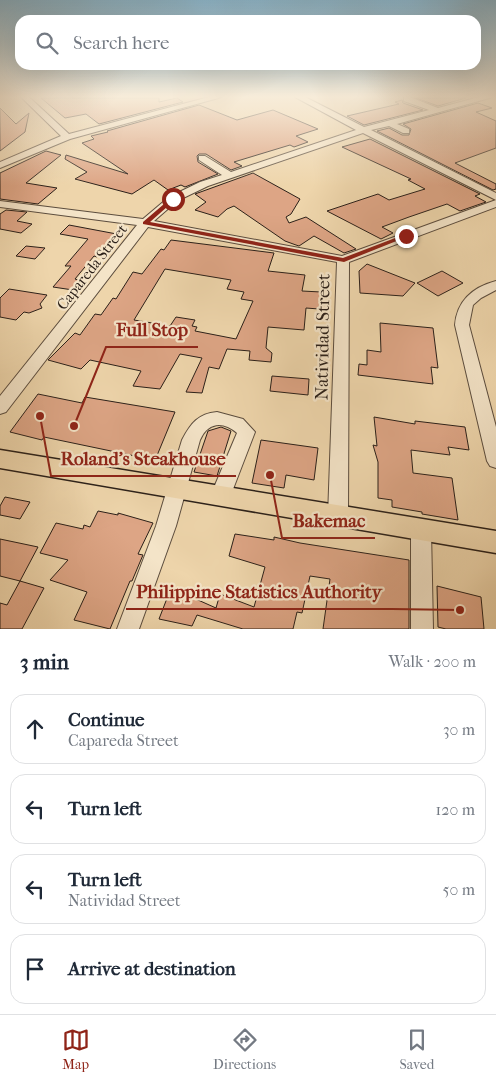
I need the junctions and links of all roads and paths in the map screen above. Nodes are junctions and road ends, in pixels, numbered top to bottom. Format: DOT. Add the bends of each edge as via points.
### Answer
graph roads {
  1 [pos="55,126"];
  2 [pos="108,126"];
  3 [pos="356,126"];
  4 [pos="379,126"];
  5 [pos="395,126"];
  6 [pos="363,130"];
  7 [pos="406,131"];
  8 [pos="67,137"];
  9 [pos="202,158"];
  10 [pos="0,165"];
  11 [pos="230,175"];
  12 [pos="496,197"];
  13 [pos="496,203"];
  14 [pos="0,204"];
  15 [pos="145,223"];
  16 [pos="344,260"];
  17 [pos="496,285"];
  18 [pos="0,408"];
  19 [pos="0,459"];
  20 [pos="496,461"];
  21 [pos="177,489"];
  22 [pos="220,497"];
  23 [pos="338,517"];
  24 [pos="421,530"];
  25 [pos="496,542"];
  26 [pos="128,629"];
  27 [pos="422,629"];
  1 -- 8 [label="street"];
  2 -- 8 [label="street"];
  3 -- 6 [label="street"];
  4 -- 6 [label="street, Capareda Street"];
  5 -- 7 [label="street"];
  6 -- 11 [label="street, Capareda Street"];
  6 -- 12 [label="street"];
  8 -- 10 [label="street"];
  9 -- 11 [label="street"];
  11 -- 15 [label="street, Capareda Street" via="188,190"];
  13 -- 16 [label="street, Natividad Street"];
  14 -- 15 [label="street"];
  15 -- 16 [label="street"];
  15 -- 18 [label="street, Capareda Street"];
  16 -- 23 [label="street, Natividad Street"];
  17 -- 20 [label="street" via="473,296 465,305 462,325"];
  19 -- 21 [label="main road"];
  21 -- 22 [label="main road"];
  21 -- 22 [label="street" via="181,469 197,430 206,420 214,418 235,422 246,432"];
  21 -- 26 [label="street"];
  22 -- 23 [label="main road"];
  23 -- 24 [label="main road"];
  24 -- 25 [label="main road"];
  24 -- 27 [label="street"];
}
